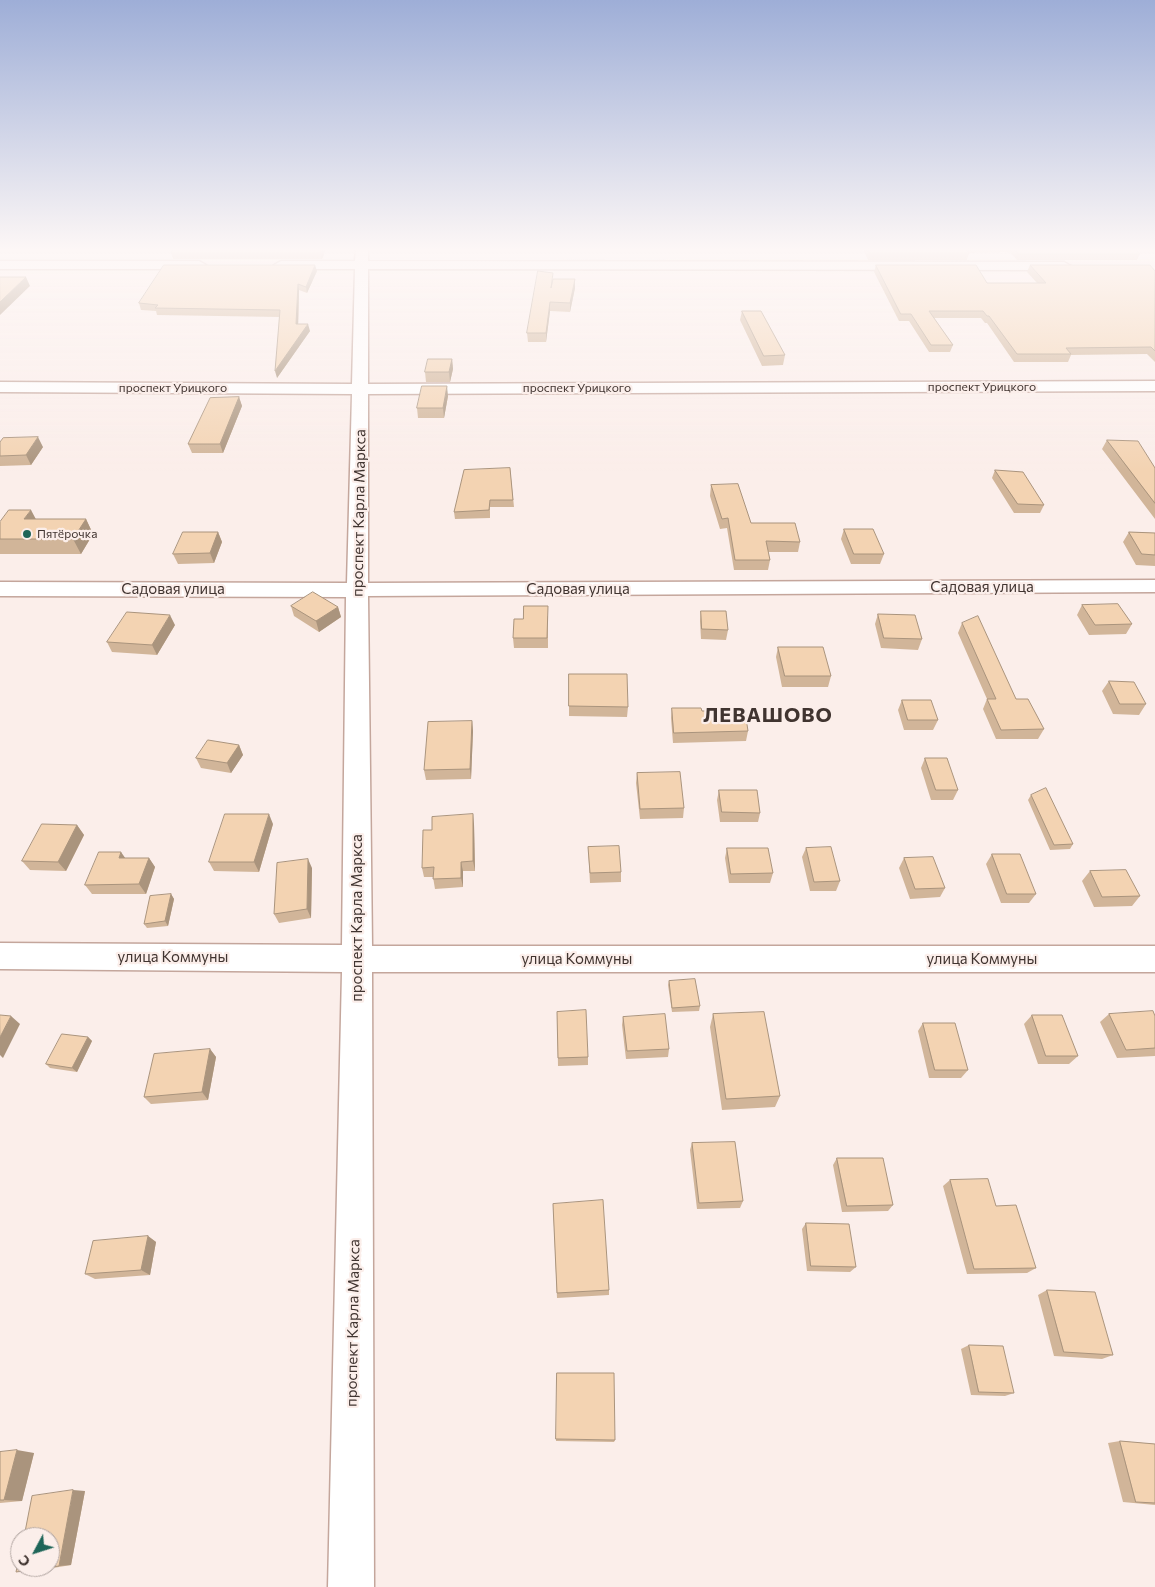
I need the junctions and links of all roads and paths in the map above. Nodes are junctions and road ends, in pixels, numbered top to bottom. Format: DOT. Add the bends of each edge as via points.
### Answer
graph roads {
  1 [pos="361,323"];
  2 [pos="1155,386"];
  3 [pos="0,387"];
  4 [pos="361,389"];
  5 [pos="1155,586"];
  6 [pos="0,589"];
  7 [pos="357,590"];
  8 [pos="0,956"];
  9 [pos="357,959"];
  10 [pos="1155,959"];
  11 [pos="351,1587"];
  1 -- 4 [label="street, проспект Карла Маркса"];
  2 -- 4 [label="street, проспект Урицкого"];
  3 -- 4 [label="street, проспект Урицкого"];
  4 -- 7 [label="street, проспект Карла Маркса"];
  5 -- 7 [label="street, Садовая улица"];
  6 -- 7 [label="street, Садовая улица"];
  7 -- 9 [label="street, проспект Карла Маркса"];
  8 -- 9 [label="street, улица Коммуны"];
  9 -- 10 [label="street, улица Коммуны"];
  9 -- 11 [label="street, проспект Карла Маркса"];
}
